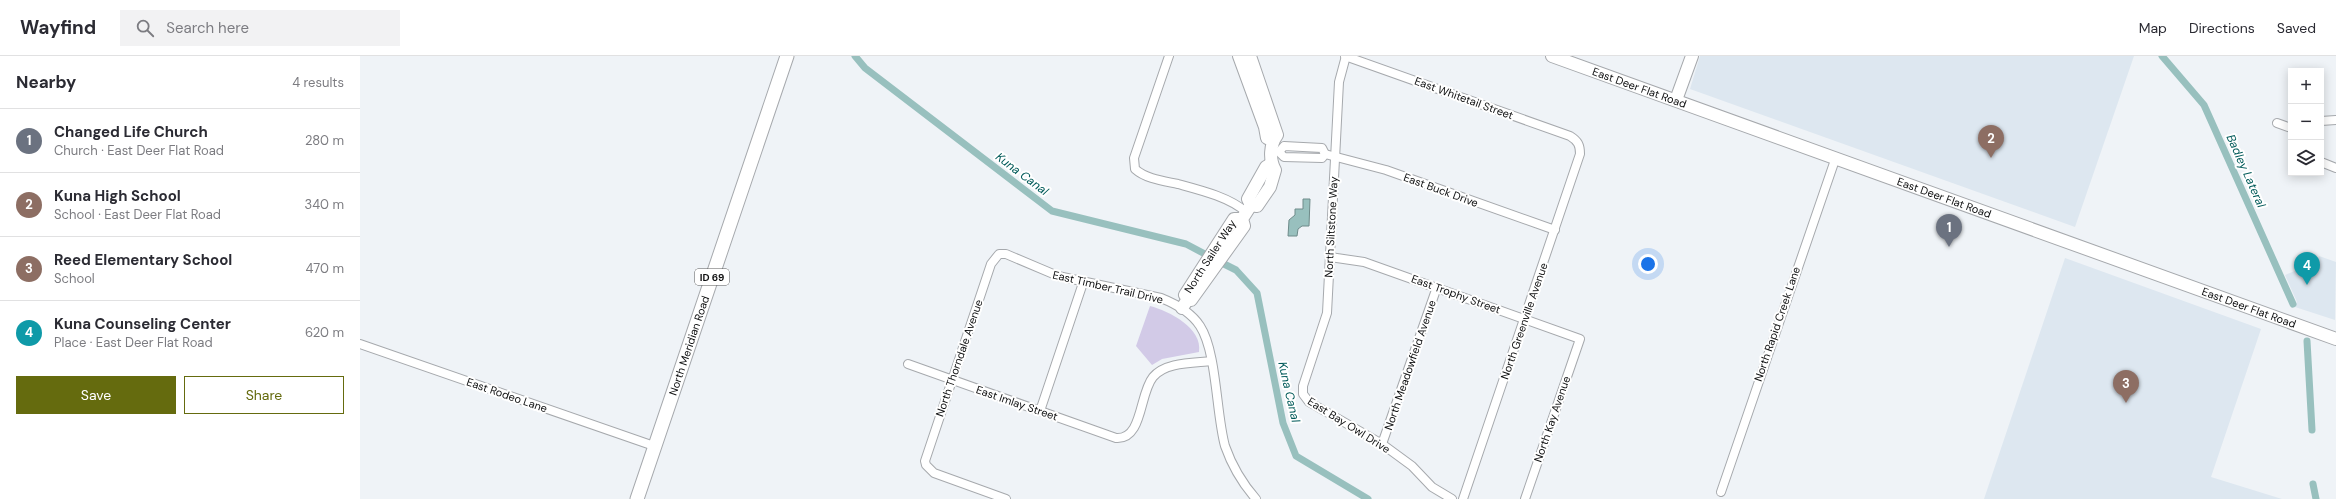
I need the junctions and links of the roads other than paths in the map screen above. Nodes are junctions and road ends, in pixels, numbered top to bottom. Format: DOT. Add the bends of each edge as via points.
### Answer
graph roads {
  1 [pos="787,56"];
  2 [pos="1169,56"];
  3 [pos="1239,56"];
  4 [pos="1250,56"];
  5 [pos="1346,56"];
  6 [pos="1552,56"];
  7 [pos="1692,56"];
  8 [pos="1676,100"];
  9 [pos="2336,120"];
  10 [pos="2324,121"];
  11 [pos="2277,123"];
  12 [pos="2288,127"];
  13 [pos="1579,143"];
  14 [pos="1275,148"];
  15 [pos="1335,156"];
  16 [pos="1836,158"];
  17 [pos="2324,163"];
  18 [pos="2336,168"];
  19 [pos="1246,212"];
  20 [pos="1555,230"];
  21 [pos="999,254"];
  22 [pos="1330,257"];
  23 [pos="1083,282"];
  24 [pos="1437,287"];
  25 [pos="1185,303"];
  26 [pos="1524,319"];
  27 [pos="1580,338"];
  28 [pos="2336,339"];
  29 [pos="360,344"];
  30 [pos="1211,360"];
  31 [pos="908,364"];
  32 [pos="951,380"];
  33 [pos="1303,394"];
  34 [pos="1040,411"];
  35 [pos="1382,444"];
  36 [pos="654,446"];
  37 [pos="1720,492"];
  38 [pos="637,499"];
  39 [pos="1006,499"];
  40 [pos="1256,499"];
  41 [pos="1452,499"];
  42 [pos="1463,499"];
  43 [pos="1524,499"];
  1 -- 36 [label="main road, North Meridian Road / ID 69"];
  2 -- 19 [label="street" via="1134,158 1135,169 1145,176 1227,200"];
  3 -- 14 [label="main road" via="1267,138"];
  4 -- 14 [label="main road" via="1275,124"];
  5 -- 13 [label="street, East Whitetail Street" via="1570,136"];
  5 -- 15 [label="street, North Siltstone Way" via="1338,82"];
  6 -- 8 [label="main road, East Deer Flat Road"];
  7 -- 8 [label="main road"];
  8 -- 16 [label="main road, East Deer Flat Road"];
  9 -- 10 [label="street"];
  11 -- 12 [label="street"];
  13 -- 20 [label="street, North Greenville Avenue" via="1580,154"];
  14 -- 15 [label="street, East Buck Drive" via="1284,157 1322,158 1325,154"];
  14 -- 19 [label="main road" via="1271,164 1266,167 1248,199"];
  15 -- 20 [label="street, East Buck Drive" via="1386,170"];
  15 -- 22 [label="street, North Siltstone Way"];
  16 -- 28 [label="main road, East Deer Flat Road"];
  16 -- 37 [label="street, North Rapid Creek Lane"];
  17 -- 18 [label="street"];
  19 -- 25 [label="main road, North Sailer Way" via="1234,220 1185,295"];
  20 -- 26 [label="street, North Greenville Avenue"];
  21 -- 23 [label="street, East Timber Trail Drive" via="1006,254 1039,269"];
  21 -- 32 [label="street, North Thorndale Avenue" via="991,264"];
  22 -- 24 [label="street, East Trophy Street" via="1358,260"];
  22 -- 33 [label="street, North Siltstone Way" via="1327,313 1303,386"];
  23 -- 25 [label="street, East Timber Trail Drive"];
  23 -- 34 [label="street"];
  24 -- 26 [label="street, East Trophy Street"];
  24 -- 35 [label="street, North Meadowfield Avenue"];
  25 -- 30 [label="street, East Timber Trail Drive" via="1201,326"];
  26 -- 27 [label="street, East Trophy Street"];
  26 -- 42 [label="street, North Greenville Avenue"];
  27 -- 43 [label="street, North Kay Avenue"];
  29 -- 36 [label="street, East Rodeo Lane"];
  30 -- 34 [label="street, East Imlay Street" via="1172,366 1153,377 1133,429 1127,437 1116,438"];
  30 -- 40 [label="street, East Timber Trail Drive" via="1225,446 1236,471"];
  31 -- 32 [label="street, East Imlay Street"];
  32 -- 34 [label="street, East Imlay Street"];
  32 -- 39 [label="street, North Thorndale Avenue" via="925,456 926,465 934,473"];
  33 -- 35 [label="street, East Bay Owl Drive" via="1309,402"];
  35 -- 41 [label="street, East Bay Owl Drive" via="1412,466 1432,487"];
  36 -- 38 [label="main road, North Meridian Road / ID 69"];
}
